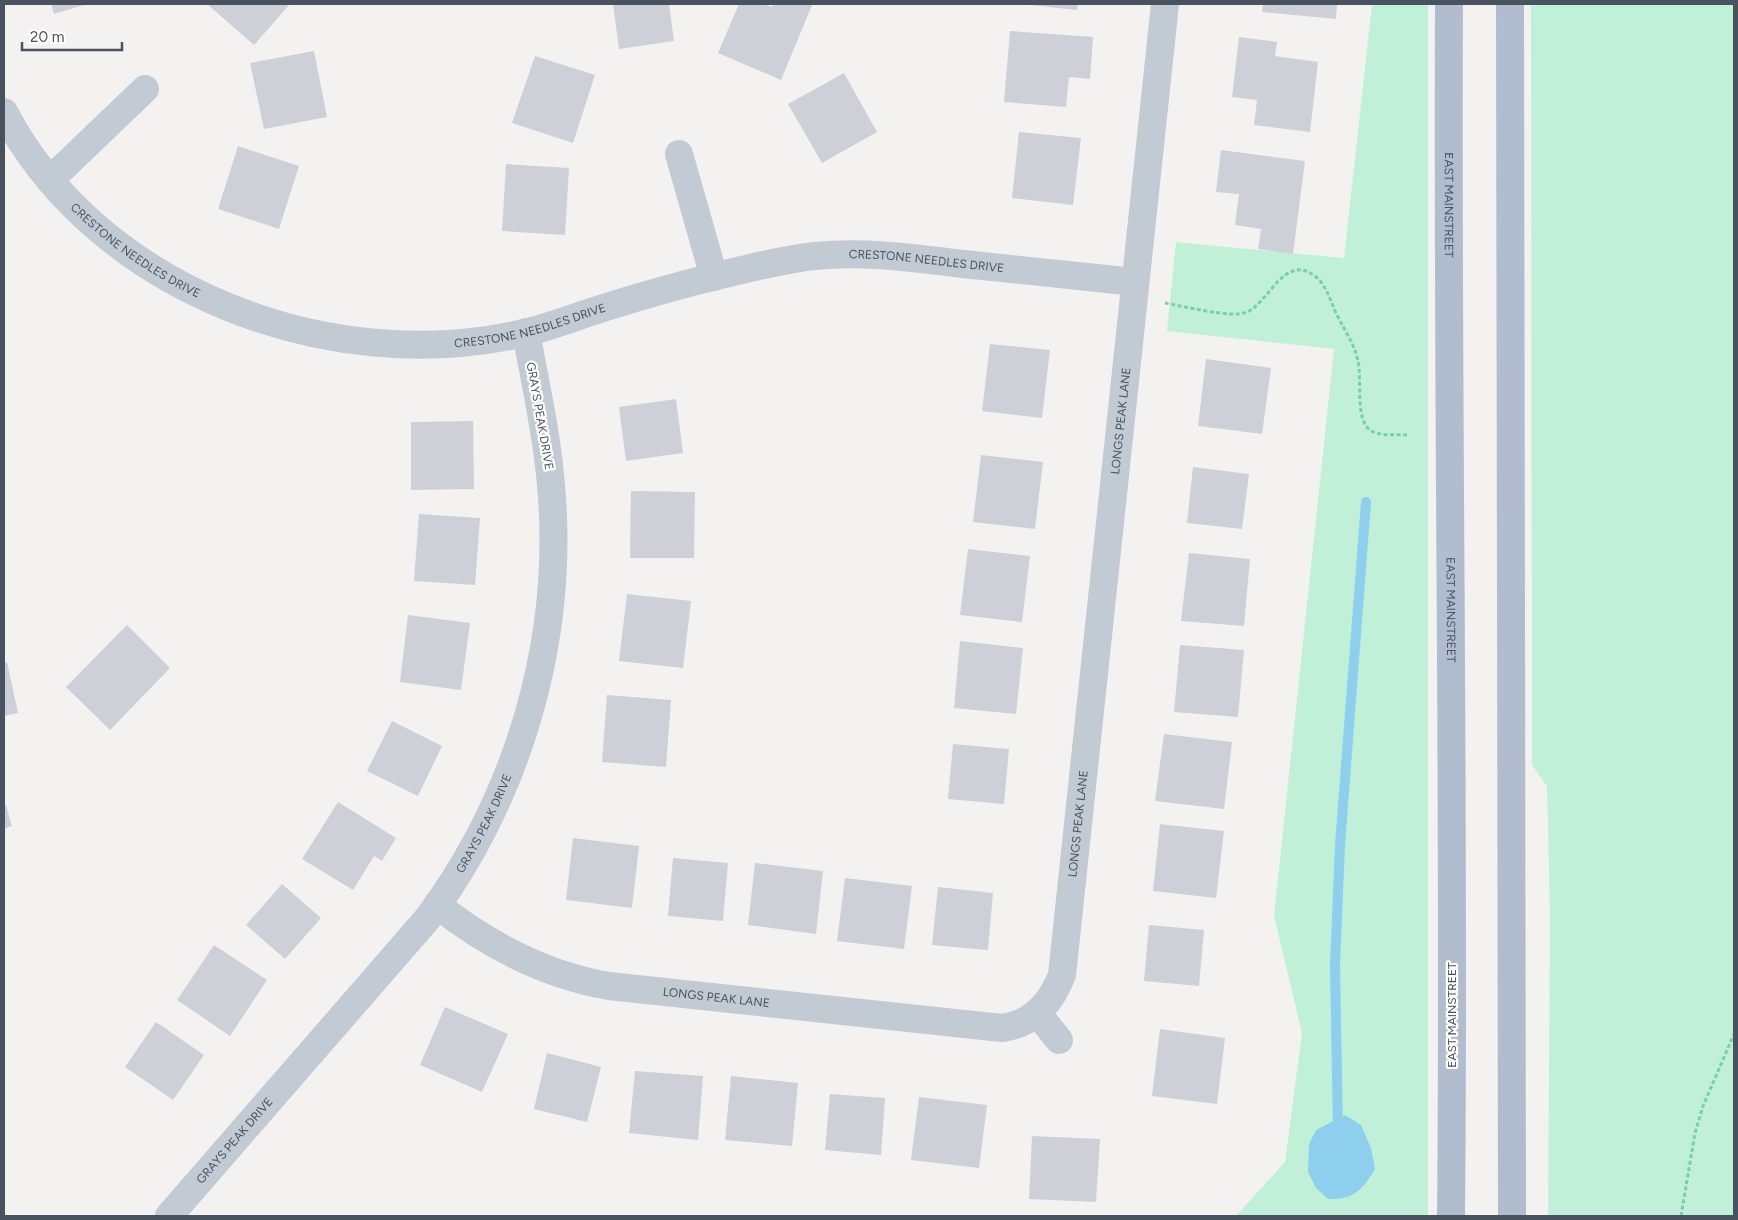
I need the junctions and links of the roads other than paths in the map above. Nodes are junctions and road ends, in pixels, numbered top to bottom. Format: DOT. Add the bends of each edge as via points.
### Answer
graph roads {
  1 [pos="1165,4"];
  2 [pos="1449,4"];
  3 [pos="1510,4"];
  4 [pos="145,89"];
  5 [pos="4,112"];
  6 [pos="679,154"];
  7 [pos="50,180"];
  8 [pos="714,277"];
  9 [pos="1135,282"];
  10 [pos="526,332"];
  11 [pos="437,905"];
  12 [pos="1038,1014"];
  13 [pos="1059,1040"];
  14 [pos="169,1216"];
  15 [pos="1451,1216"];
  16 [pos="1512,1216"];
  1 -- 9 [label="street, LONGS PEAK LANE"];
  2 -- 15 [label="main road, EAST MAINSTREET"];
  3 -- 16 [label="main road"];
  4 -- 7 [label="street"];
  5 -- 7 [label="street, CRESTONE NEEDLES DRIVE"];
  6 -- 8 [label="street"];
  7 -- 10 [label="street, CRESTONE NEEDLES DRIVE" via="115,242 164,274 225,306 282,326 332,338 408,345 462,342"];
  8 -- 9 [label="street, CRESTONE NEEDLES DRIVE" via="787,260 861,254"];
  8 -- 10 [label="street, CRESTONE NEEDLES DRIVE"];
  9 -- 12 [label="street, LONGS PEAK LANE" via="1062,975"];
  10 -- 11 [label="street, GRAYS PEAK DRIVE" via="551,484 554,551 549,621 532,702 512,765 471,854"];
  11 -- 12 [label="street, LONGS PEAK LANE" via="478,934 534,964 583,981 1002,1028 1013,1027"];
  11 -- 14 [label="street, GRAYS PEAK DRIVE"];
  12 -- 13 [label="street"];
}
